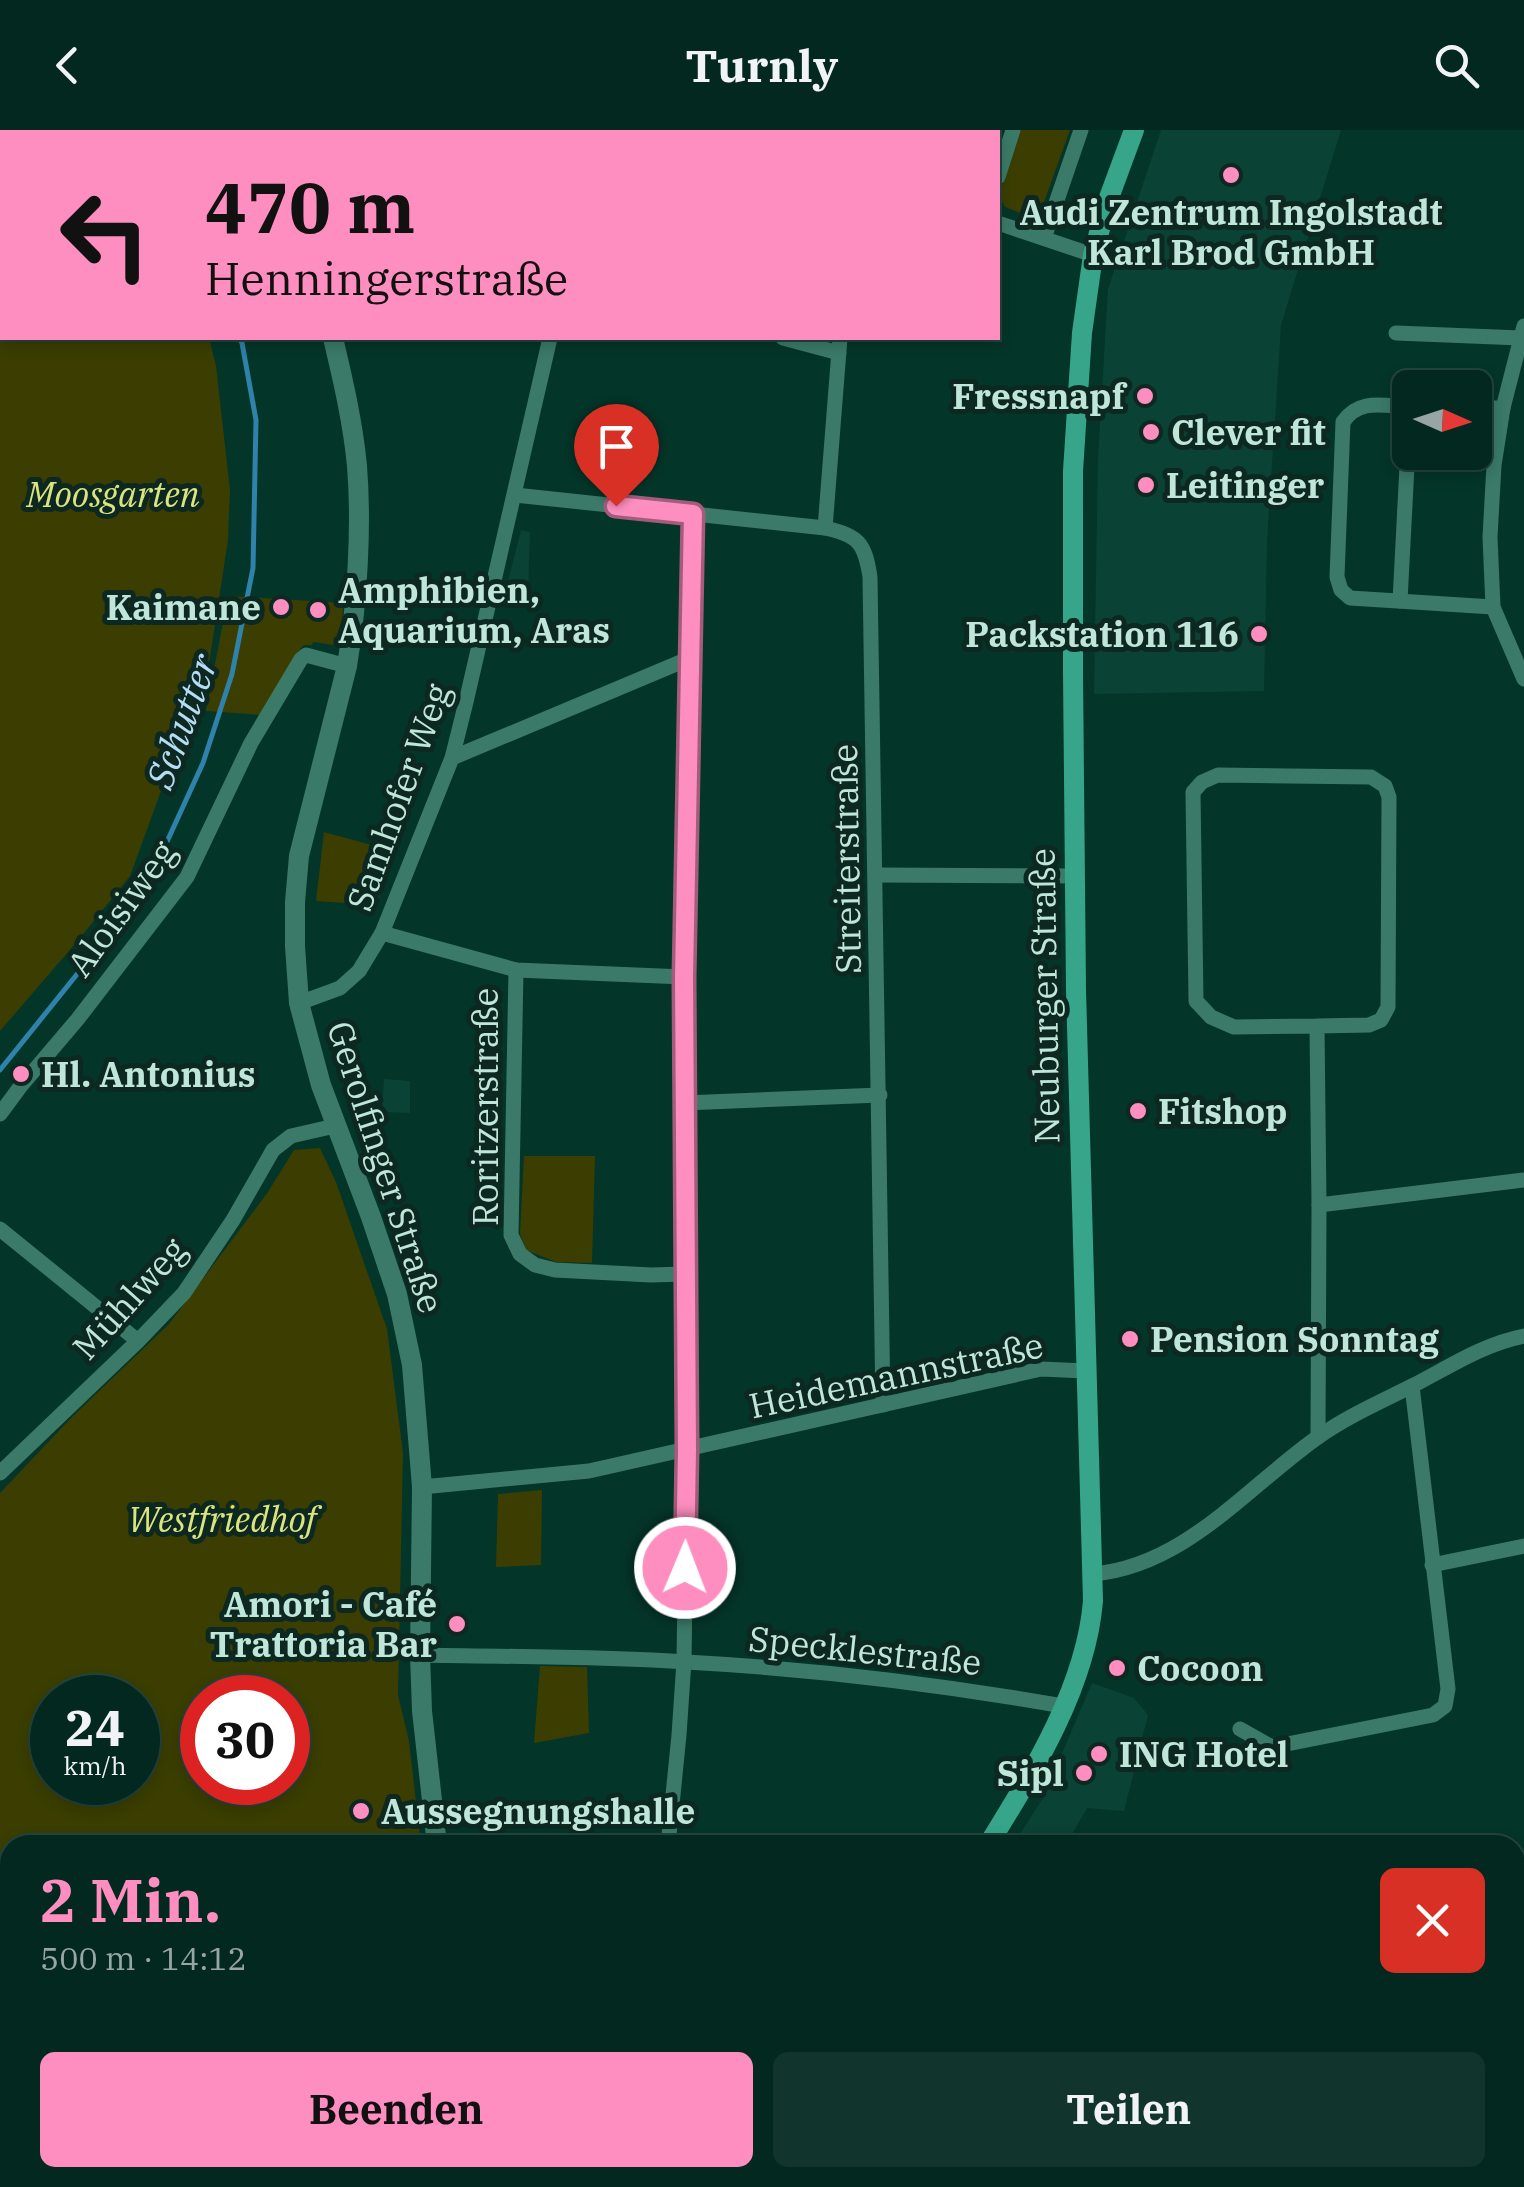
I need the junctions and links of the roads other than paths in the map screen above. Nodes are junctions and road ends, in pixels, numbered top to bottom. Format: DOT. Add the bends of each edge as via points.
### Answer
graph roads {
  1 [pos="1013,130"];
  2 [pos="1080,130"];
  3 [pos="1134,130"];
  4 [pos="1000,171"];
  5 [pos="1000,224"];
  6 [pos="1044,238"];
  7 [pos="1093,255"];
  8 [pos="1523,332"];
  9 [pos="1396,333"];
  10 [pos="333,340"];
  11 [pos="550,340"];
  12 [pos="799,340"];
  13 [pos="839,345"];
  14 [pos="1392,407"];
  15 [pos="1492,408"];
  16 [pos="1503,408"];
  17 [pos="1407,470"];
  18 [pos="515,495"];
  19 [pos="693,514"];
  20 [pos="826,528"];
  21 [pos="1400,601"];
  22 [pos="1493,607"];
  23 [pos="688,659"];
  24 [pos="346,666"];
  25 [pos="1524,678"];
  26 [pos="452,758"];
  27 [pos="876,876"];
  28 [pos="1074,876"];
  29 [pos="382,933"];
  30 [pos="516,970"];
  31 [pos="684,977"];
  32 [pos="300,1003"];
  33 [pos="1317,1026"];
  34 [pos="880,1095"];
  35 [pos="684,1103"];
  36 [pos="0,1114"];
  37 [pos="335,1126"];
  38 [pos="1524,1180"];
  39 [pos="1320,1204"];
  40 [pos="0,1228"];
  41 [pos="684,1274"];
  42 [pos="1524,1336"];
  43 [pos="138,1340"];
  44 [pos="1086,1371"];
  45 [pos="1412,1386"];
  46 [pos="884,1406"];
  47 [pos="1318,1437"];
  48 [pos="687,1450"];
  49 [pos="1,1469"];
  50 [pos="422,1488"];
  51 [pos="1524,1546"];
  52 [pos="1432,1565"];
  53 [pos="1093,1574"];
  54 [pos="420,1654"];
  55 [pos="684,1662"];
  56 [pos="1064,1706"];
  57 [pos="1240,1730"];
  58 [pos="436,1835"];
  59 [pos="669,1835"];
  60 [pos="994,1835"];
  1 -- 4 [label="street"];
  2 -- 6 [label="street"];
  3 -- 7 [label="main road, Neuburger Straße"];
  5 -- 6 [label="street"];
  6 -- 7 [label="street"];
  7 -- 28 [label="main road, Neuburger Straße" via="1073,472"];
  8 -- 9 [label="street"];
  8 -- 16 [label="street"];
  10 -- 24 [label="street, Gerolfinger Straße" via="357,466"];
  11 -- 18 [label="street, Samhofer Weg"];
  12 -- 13 [label="street"];
  13 -- 20 [label="street"];
  14 -- 21 [label="street" via="1360,406 1343,422 1337,578 1350,598"];
  15 -- 16 [label="street"];
  16 -- 22 [label="street" via="1490,537"];
  17 -- 21 [label="street"];
  18 -- 19 [label="street"];
  18 -- 26 [label="street, Samhofer Weg"];
  19 -- 20 [label="street"];
  19 -- 23 [label="street"];
  20 -- 27 [label="street, Streiterstraße" via="846,532 867,555"];
  21 -- 22 [label="street"];
  22 -- 25 [label="street"];
  23 -- 26 [label="street"];
  23 -- 31 [label="street"];
  24 -- 32 [label="street, Gerolfinger Straße" via="299,856"];
  24 -- 36 [label="street, Aloisiweg" via="301,659 251,743 187,877"];
  26 -- 29 [label="street, Samhofer Weg"];
  27 -- 28 [label="street"];
  27 -- 34 [label="street, Streiterstraße"];
  28 -- 44 [label="main road, Neuburger Straße"];
  29 -- 30 [label="street"];
  29 -- 32 [label="street, Samhofer Weg" via="359,972 340,988"];
  30 -- 31 [label="street"];
  30 -- 41 [label="street, Roritzerstraße" via="511,1235 520,1254 554,1270"];
  31 -- 35 [label="street"];
  32 -- 37 [label="street, Gerolfinger Straße"];
  33 -- 33 [label="street" via="1234,1027 1196,1001 1193,792 1218,775 1371,778 1386,786 1388,1007 1370,1025"];
  33 -- 39 [label="street"];
  34 -- 35 [label="street"];
  34 -- 46 [label="street, Streiterstraße"];
  35 -- 41 [label="street"];
  37 -- 43 [label="street, Mühlweg" via="291,1136 273,1150 184,1293"];
  37 -- 50 [label="street, Gerolfinger Straße" via="398,1294 412,1365"];
  38 -- 39 [label="street"];
  39 -- 47 [label="street"];
  40 -- 43 [label="street"];
  41 -- 48 [label="street"];
  42 -- 45 [label="street" via="1468,1355"];
  43 -- 49 [label="street, Mühlweg"];
  44 -- 46 [label="street, Heidemannstraße" via="1041,1369"];
  44 -- 53 [label="main road, Neuburger Straße"];
  45 -- 47 [label="street"];
  45 -- 52 [label="street"];
  46 -- 48 [label="street, Heidemannstraße"];
  47 -- 53 [label="street" via="1169,1552"];
  48 -- 50 [label="street, Heidemannstraße" via="589,1470"];
  48 -- 55 [label="street"];
  50 -- 54 [label="street, Gerolfinger Straße"];
  51 -- 52 [label="street"];
  52 -- 57 [label="street" via="1445,1706 1433,1715 1272,1747"];
  53 -- 56 [label="main road, Neuburger Straße" via="1091,1626"];
  54 -- 55 [label="street, Specklestraße"];
  54 -- 58 [label="street, Gerolfinger Straße"];
  55 -- 56 [label="street, Specklestraße" via="849,1674"];
  55 -- 59 [label="street"];
  56 -- 60 [label="main road, Neuburger Straße"];
}
